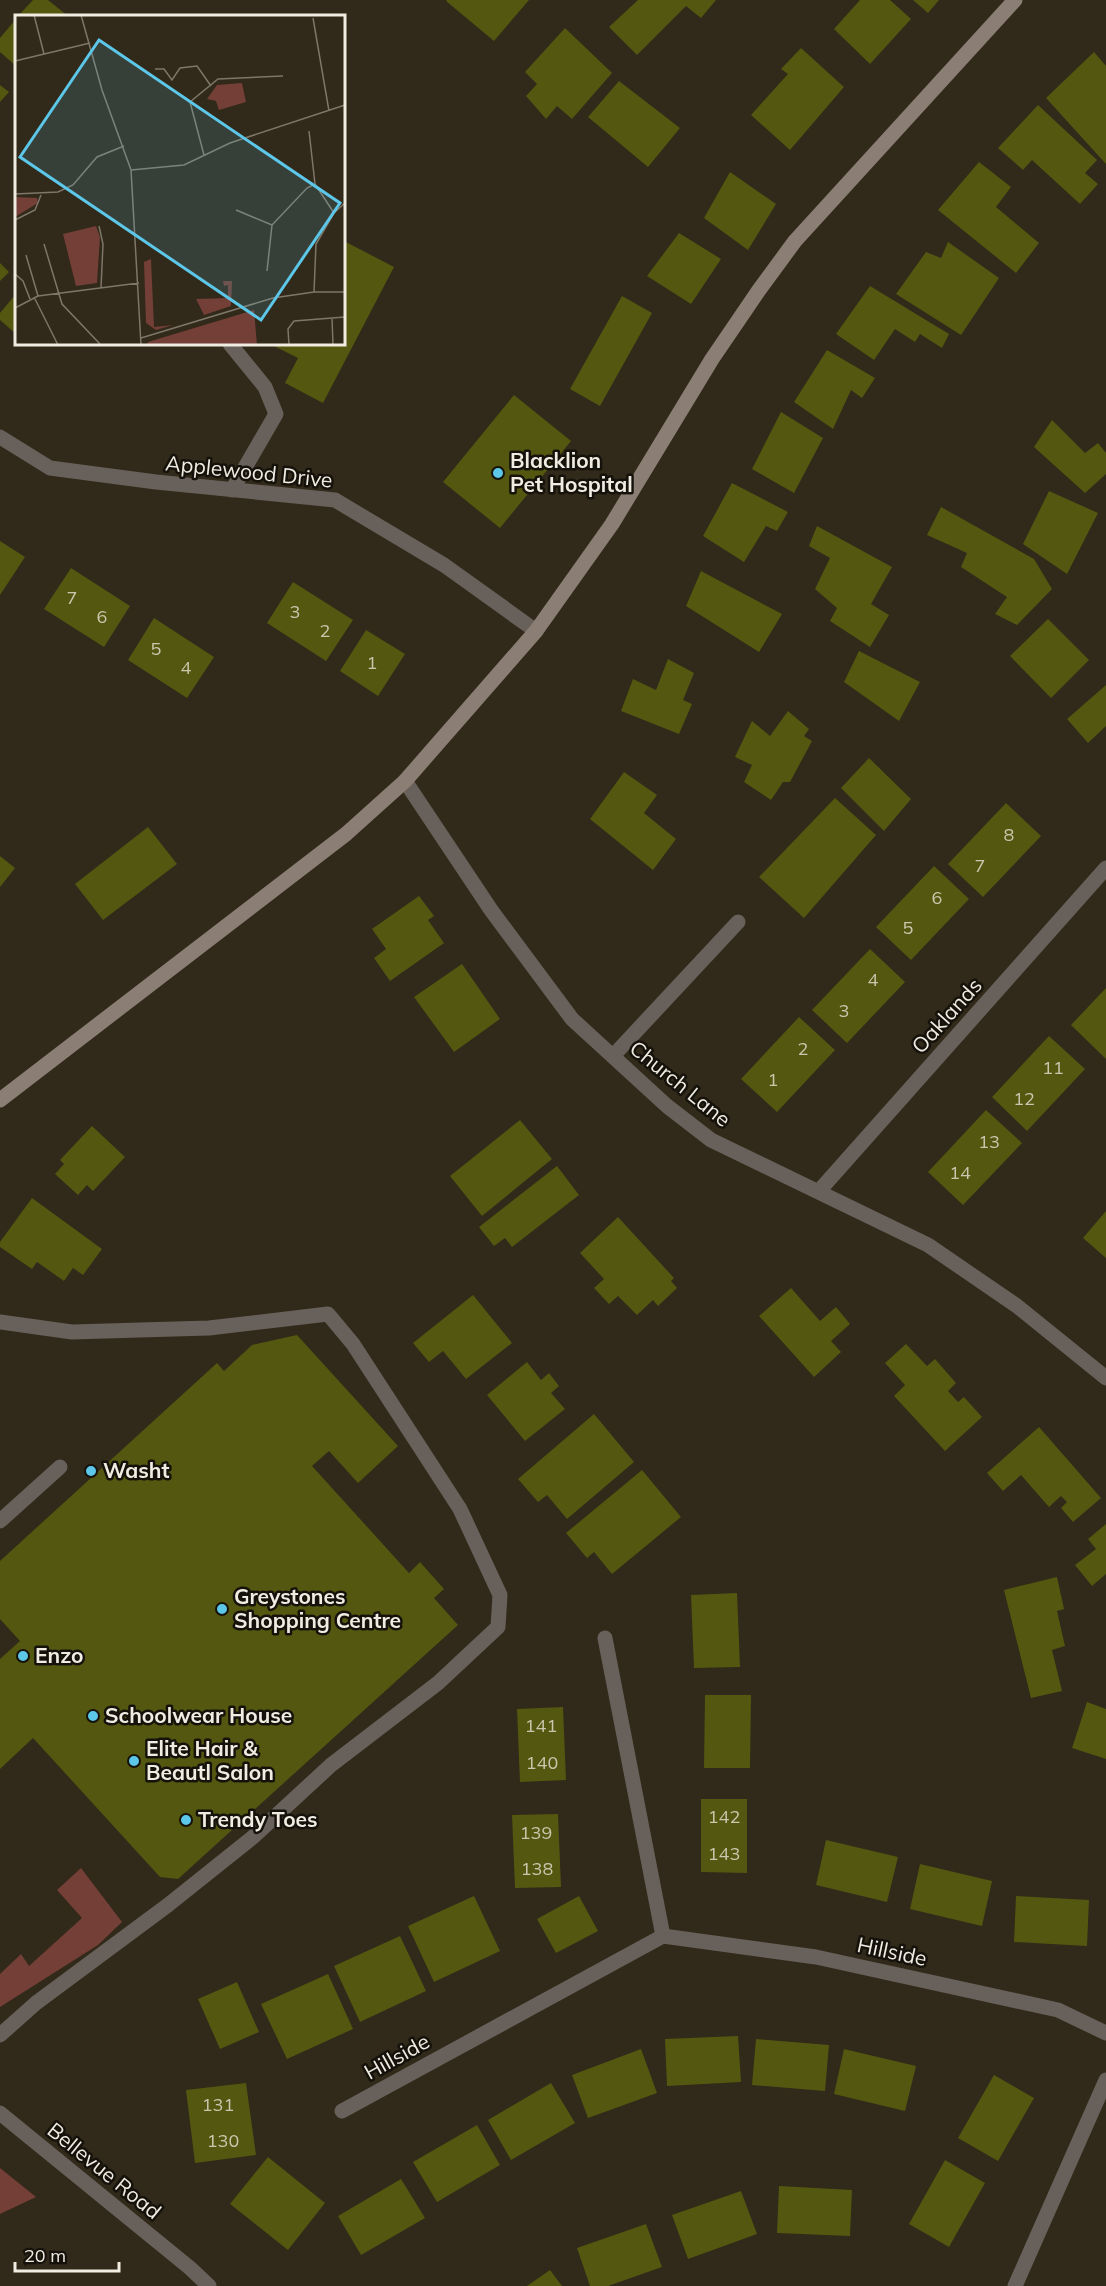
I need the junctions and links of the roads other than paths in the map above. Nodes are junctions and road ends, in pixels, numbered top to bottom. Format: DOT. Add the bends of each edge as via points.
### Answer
graph roads {
  1 [pos="1015,0"];
  2 [pos="231,345"];
  3 [pos="0,437"];
  4 [pos="232,490"];
  5 [pos="536,632"];
  6 [pos="405,781"];
  7 [pos="1106,868"];
  8 [pos="738,922"];
  9 [pos="613,1056"];
  10 [pos="0,1100"];
  11 [pos="819,1191"];
  12 [pos="0,1322"];
  13 [pos="1106,1378"];
  14 [pos="60,1467"];
  15 [pos="0,1520"];
  16 [pos="605,1638"];
  17 [pos="663,1936"];
  18 [pos="1106,2033"];
  19 [pos="0,2035"];
  20 [pos="1106,2080"];
  21 [pos="342,2111"];
  22 [pos="0,2113"];
  23 [pos="208,2286"];
  24 [pos="1015,2286"];
  1 -- 5 [label="main road" via="795,241 712,359 612,524"];
  2 -- 4 [label="street" via="265,387 276,414"];
  3 -- 4 [label="street, Applewood Drive" via="50,468"];
  4 -- 5 [label="street, Applewood Drive" via="335,500 444,565"];
  5 -- 6 [label="main road"];
  6 -- 9 [label="street, Church Lane" via="491,910 572,1019"];
  6 -- 10 [label="main road" via="346,834"];
  7 -- 11 [label="street, Oaklands"];
  8 -- 9 [label="street"];
  9 -- 11 [label="street, Church Lane" via="711,1140"];
  11 -- 13 [label="street, Church Lane" via="928,1245 1017,1306"];
  12 -- 19 [label="street" via="72,1332 209,1328 328,1314 353,1344 460,1509 500,1595 498,1627 438,1683 331,1765 253,1837 177,1899 36,2003"];
  14 -- 15 [label="street"];
  16 -- 17 [label="street"];
  17 -- 18 [label="street, Hillside" via="816,1957 1047,2007"];
  17 -- 21 [label="street, Hillside"];
  20 -- 24 [label="street"];
  22 -- 23 [label="street, Bellevue Road"];
}
